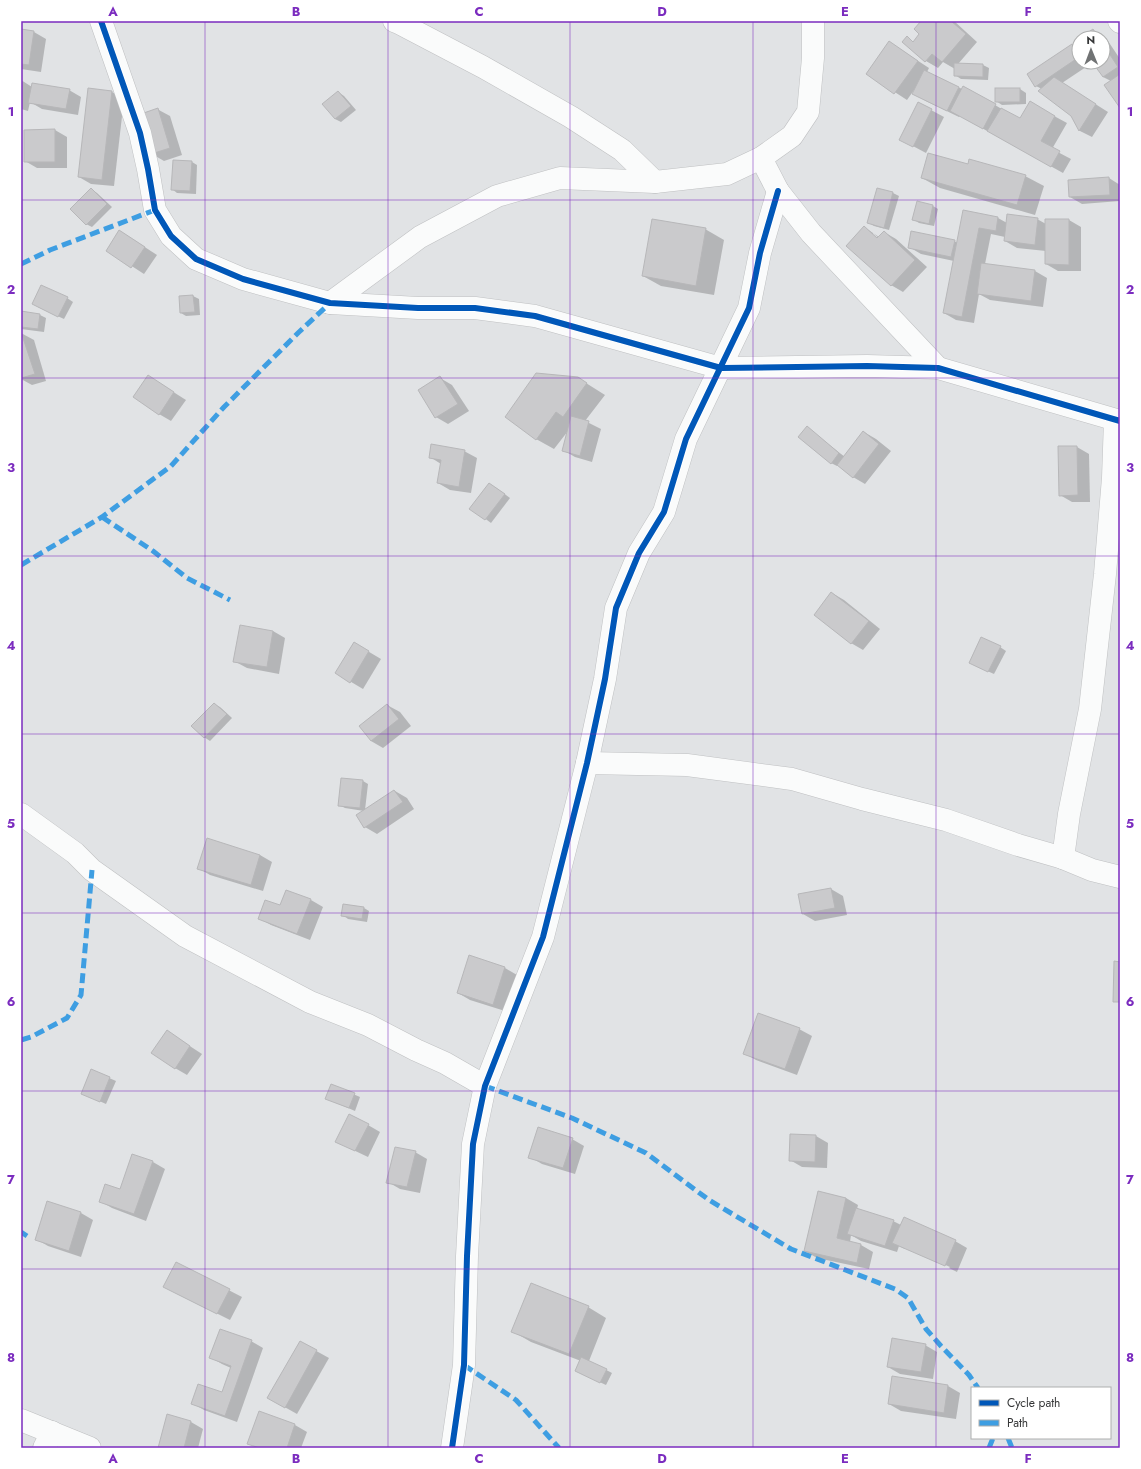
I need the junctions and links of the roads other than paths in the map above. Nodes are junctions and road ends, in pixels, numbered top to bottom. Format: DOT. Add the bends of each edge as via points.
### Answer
graph roads {
  1 [pos="101,21"];
  2 [pos="394,21"];
  3 [pos="813,21"];
  4 [pos="761,158"];
  5 [pos="655,182"];
  6 [pos="778,191"];
  7 [pos="330,303"];
  8 [pos="721,368"];
  9 [pos="938,368"];
  10 [pos="1117,421"];
  11 [pos="587,762"];
  12 [pos="21,814"];
  13 [pos="1064,858"];
  14 [pos="1120,877"];
  15 [pos="485,1086"];
  16 [pos="21,1420"];
  17 [pos="48,1440"];
  18 [pos="90,1448"];
  19 [pos="452,1448"];
  1 -- 7 [label="street" via="140,133 155,210 172,236 196,259 243,279"];
  2 -- 5 [label="street" via="571,117 622,150"];
  3 -- 4 [label="street" via="813,58 808,112 792,136"];
  4 -- 5 [label="street" via="727,174"];
  4 -- 6 [label="street"];
  5 -- 7 [label="street" via="560,178 497,196 420,237"];
  6 -- 8 [label="street" via="760,254 749,308"];
  6 -- 9 [label="street" via="811,233"];
  7 -- 8 [label="street" via="475,308 535,316"];
  8 -- 9 [label="street"];
  8 -- 11 [label="street" via="686,439 664,512 639,553 616,608 605,679"];
  9 -- 10 [label="street"];
  10 -- 13 [label="street" via="1090,709 1069,814"];
  11 -- 13 [label="street" via="687,765 792,779 946,820"];
  11 -- 15 [label="street" via="543,937"];
  12 -- 15 [label="street" via="75,853 92,870 185,936 310,1002 368,1025"];
  13 -- 14 [label="street" via="1092,870"];
  15 -- 19 [label="street" via="473,1144 464,1365"];
  16 -- 17 [label="street"];
  17 -- 18 [label="street"];
}
